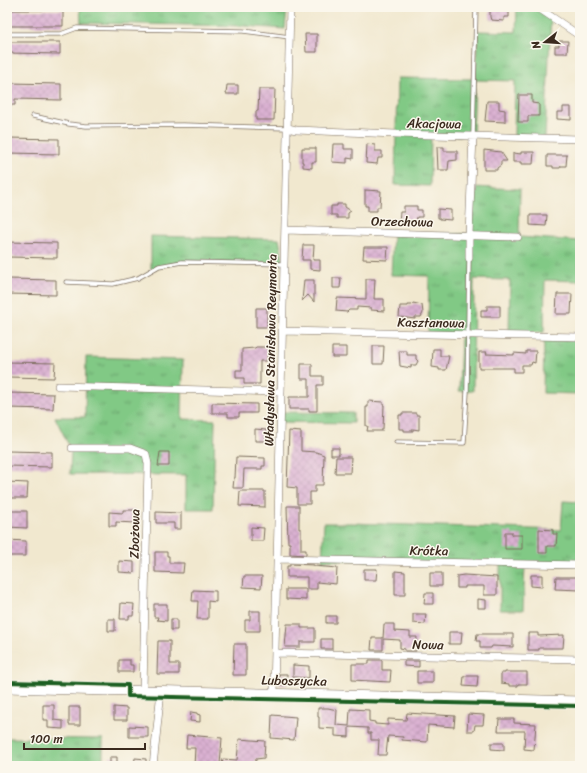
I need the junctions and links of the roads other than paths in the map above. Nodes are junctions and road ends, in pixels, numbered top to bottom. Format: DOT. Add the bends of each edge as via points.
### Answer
graph roads {
  1 [pos="290,7"];
  2 [pos="476,7"];
  3 [pos="537,7"];
  4 [pos="7,34"];
  5 [pos="580,36"];
  6 [pos="290,37"];
  7 [pos="33,116"];
  8 [pos="288,128"];
  9 [pos="473,136"];
  10 [pos="580,139"];
  11 [pos="286,230"];
  12 [pos="469,234"];
  13 [pos="518,236"];
  14 [pos="469,258"];
  15 [pos="284,264"];
  16 [pos="66,282"];
  17 [pos="282,331"];
  18 [pos="467,334"];
  19 [pos="580,337"];
  20 [pos="58,386"];
  21 [pos="281,392"];
  22 [pos="396,442"];
  23 [pos="72,448"];
  24 [pos="277,559"];
  25 [pos="580,565"];
  26 [pos="275,653"];
  27 [pos="580,659"];
  28 [pos="7,688"];
  29 [pos="143,690"];
  30 [pos="161,691"];
  31 [pos="274,693"];
  32 [pos="580,701"];
  33 [pos="153,766"];
  1 -- 6 [label="street, Władysława Stanisława Reymonta"];
  2 -- 9 [label="lane"];
  3 -- 5 [label="street"];
  4 -- 6 [label="lane" via="61,34 77,28 244,30"];
  6 -- 8 [label="street, Władysława Stanisława Reymonta"];
  7 -- 8 [label="lane" via="86,126"];
  8 -- 9 [label="street, Akacjowa"];
  8 -- 11 [label="street, Władysława Stanisława Reymonta"];
  9 -- 10 [label="street, Akacjowa"];
  9 -- 12 [label="street"];
  11 -- 12 [label="street, Orzechowa"];
  11 -- 15 [label="street, Władysława Stanisława Reymonta"];
  12 -- 13 [label="street, Orzechowa"];
  12 -- 14 [label="street"];
  14 -- 18 [label="lane"];
  15 -- 16 [label="lane" via="182,262 159,266 138,278 113,284"];
  15 -- 17 [label="street, Władysława Stanisława Reymonta"];
  17 -- 18 [label="street, Kasztanowa"];
  17 -- 21 [label="street, Władysława Stanisława Reymonta"];
  18 -- 19 [label="street, Kasztanowa"];
  18 -- 22 [label="lane" via="464,443"];
  20 -- 21 [label="street"];
  21 -- 24 [label="street, Władysława Stanisława Reymonta"];
  23 -- 29 [label="street, Zbożowa" via="130,448 146,454 148,464"];
  24 -- 25 [label="street, Krótka"];
  24 -- 26 [label="street, Władysława Stanisława Reymonta"];
  26 -- 27 [label="street, Nowa"];
  26 -- 31 [label="street, Władysława Stanisława Reymonta"];
  28 -- 29 [label="street, Luboszycka"];
  29 -- 30 [label="street, Luboszycka"];
  30 -- 31 [label="street, Luboszycka"];
  30 -- 33 [label="street"];
  31 -- 32 [label="street, Luboszycka"];
}
